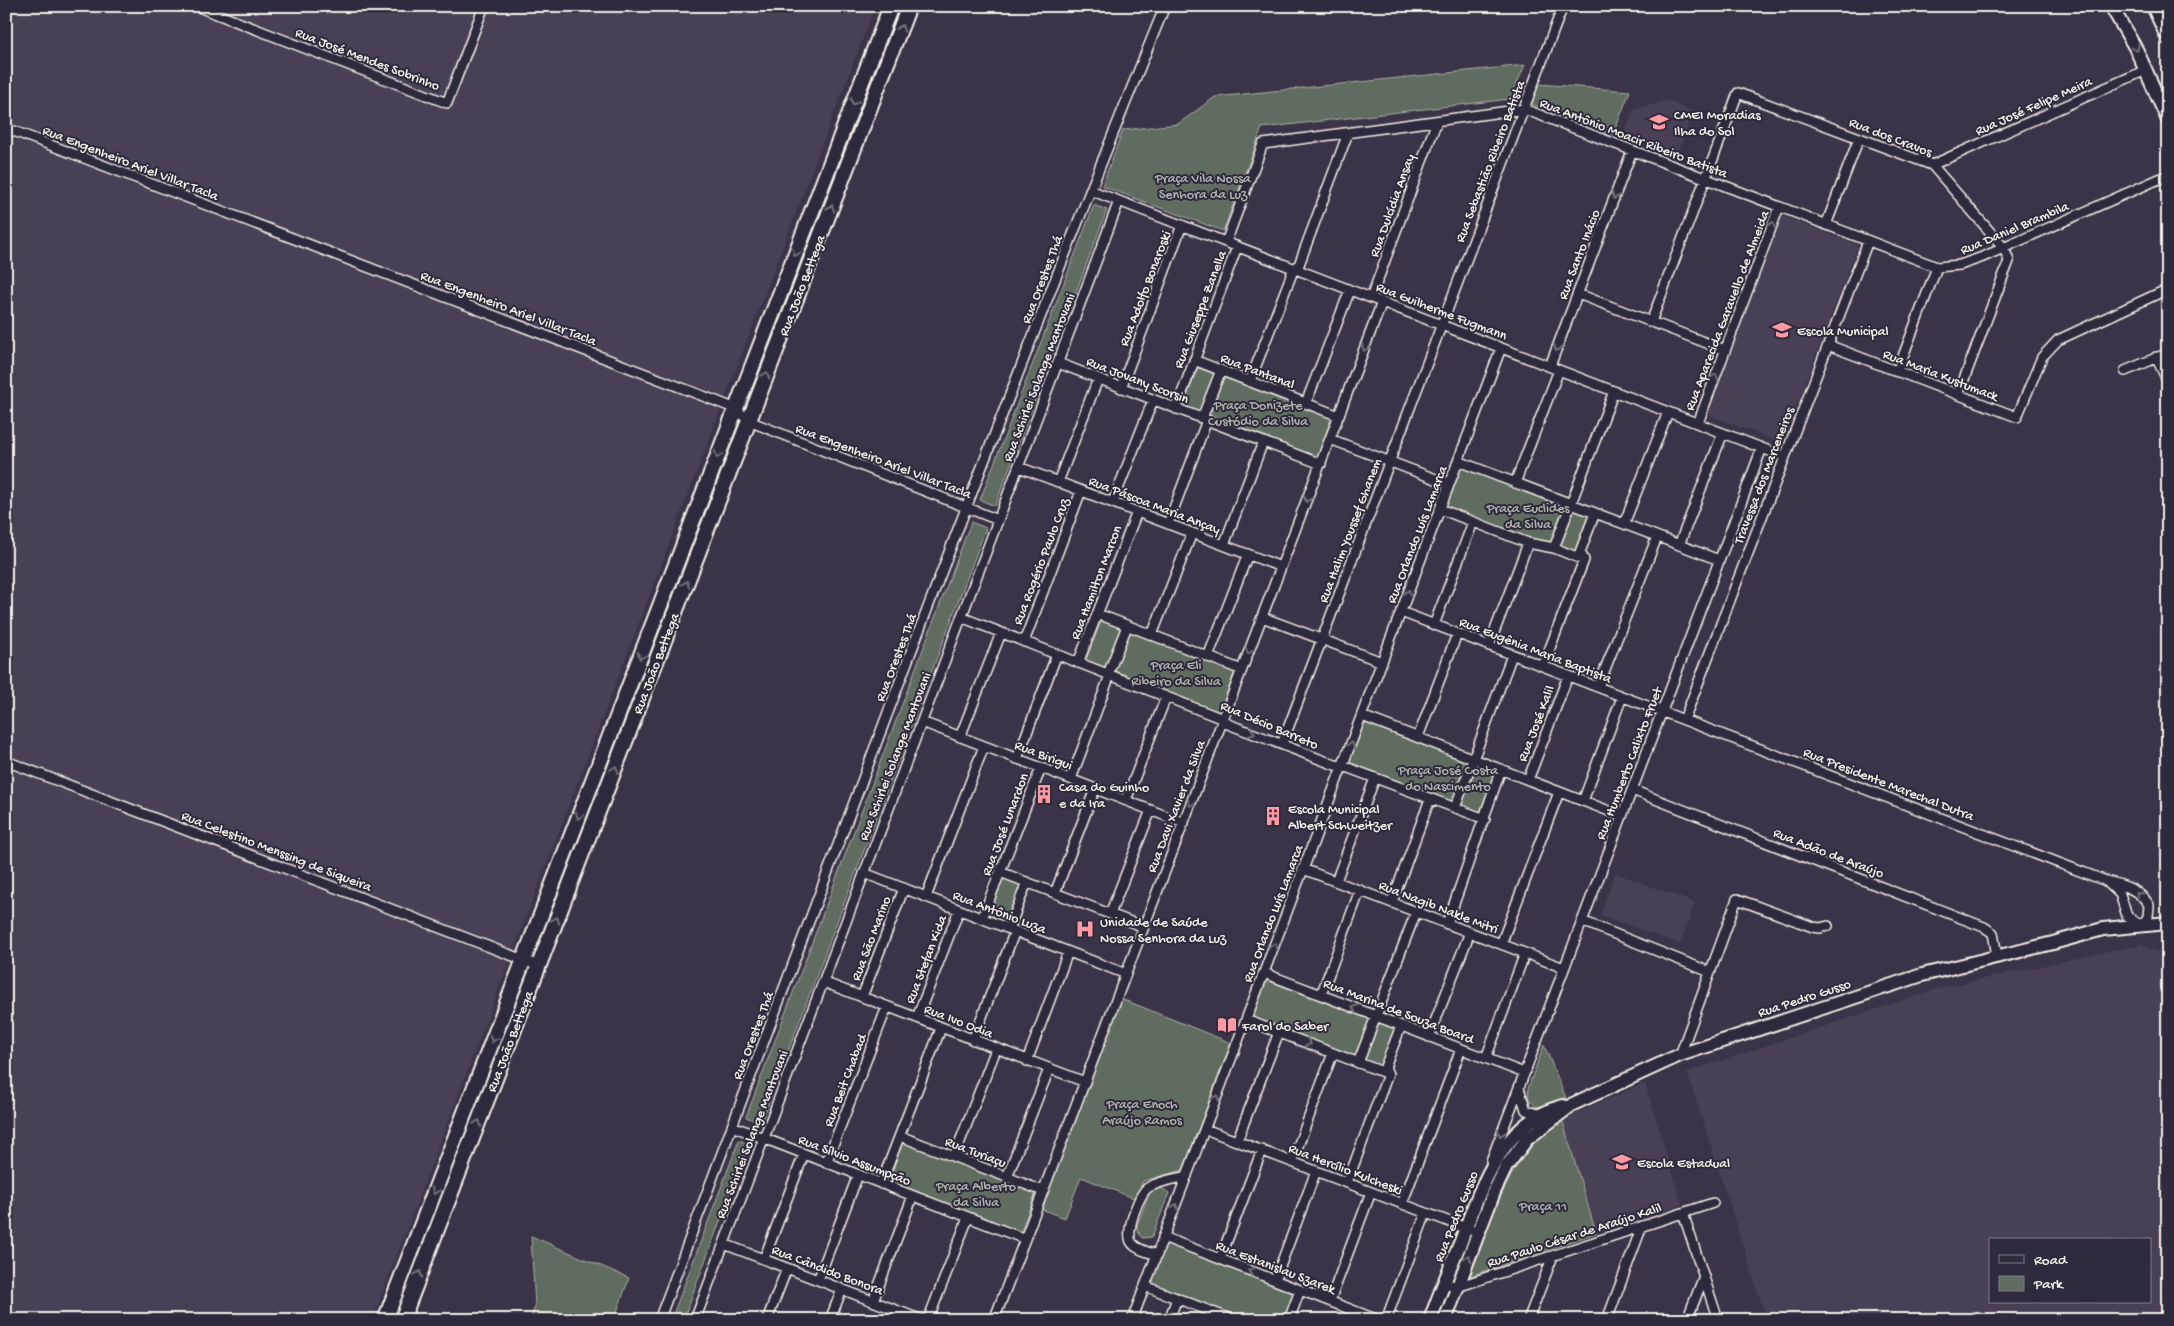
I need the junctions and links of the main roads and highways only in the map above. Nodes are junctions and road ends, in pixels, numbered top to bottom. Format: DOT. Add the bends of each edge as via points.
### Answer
graph roads {
  1 [pos="891,6"];
  2 [pos="909,6"];
  3 [pos="2111,6"];
  4 [pos="2153,6"];
  5 [pos="2168,39"];
  6 [pos="872,56"];
  7 [pos="888,62"];
  8 [pos="864,76"];
  9 [pos="880,82"];
  10 [pos="2168,120"];
  11 [pos="628,689"];
  12 [pos="643,696"];
  13 [pos="2168,923"];
  14 [pos="1573,1104"];
  15 [pos="386,1320"];
  16 [pos="402,1320"];
  17 [pos="1430,1320"];
  18 [pos="1445,1320"];
  1 -- 6 [label="main road, Rua João Bettega"];
  7 -- 2 [label="main road, Rua João Bettega, one-way"];
  3 -- 10 [label="main road, one-way" via="2136,49"];
  4 -- 5 [label="main road"];
  6 -- 7 [label="main road"];
  6 -- 8 [label="main road, Rua João Bettega"];
  7 -- 9 [label="main road, Rua João Bettega"];
  8 -- 9 [label="main road"];
  8 -- 11 [label="main road, Rua João Bettega, one-way"];
  12 -- 9 [label="main road, Rua João Bettega, one-way"];
  11 -- 12 [label="main road"];
  11 -- 15 [label="main road, Rua João Bettega, one-way"];
  16 -- 12 [label="main road, Rua João Bettega, one-way"];
  13 -- 14 [label="main road, Rua Pedro Gusso" via="2141,926 2085,941 2053,943 1901,981 1680,1055"];
  14 -- 17 [label="main road, Rua Pedro Gusso" via="1540,1115 1513,1138 1484,1180"];
  18 -- 14 [label="main road, Rua Pedro Gusso, one-way" via="1499,1178 1534,1133"];
}
